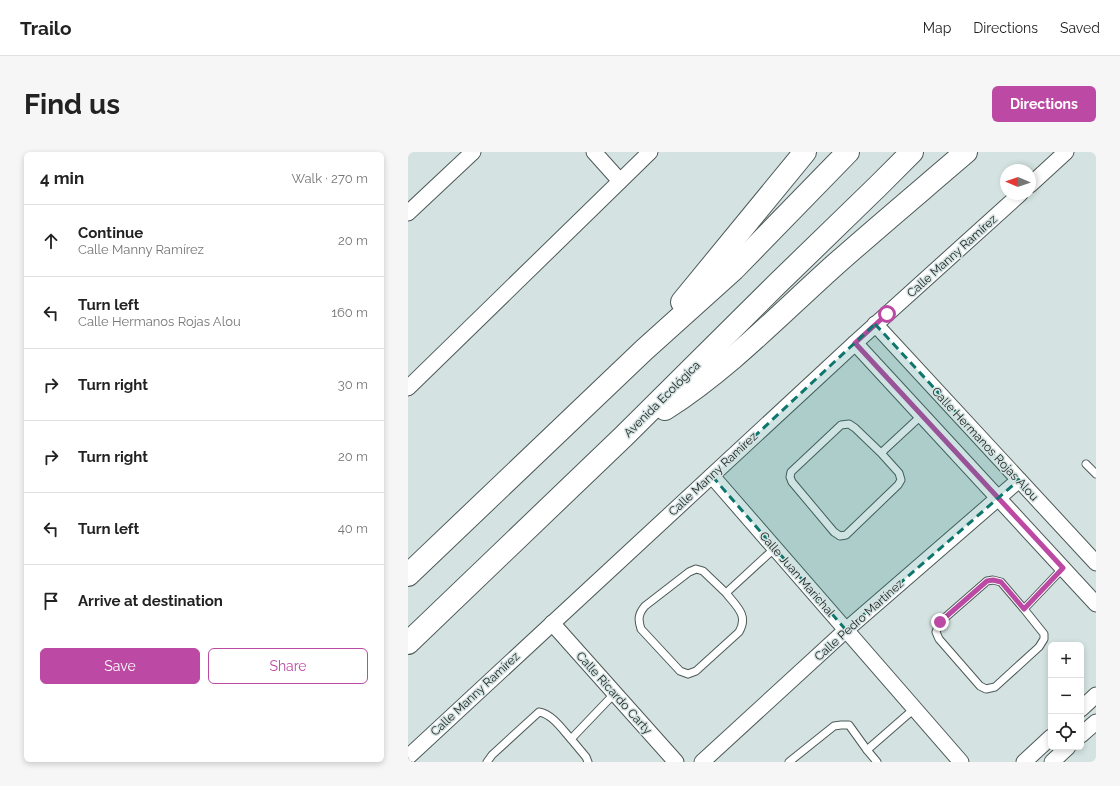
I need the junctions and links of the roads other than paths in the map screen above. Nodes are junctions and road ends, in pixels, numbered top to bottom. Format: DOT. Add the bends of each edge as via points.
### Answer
graph roads {
  1 [pos="473,152"];
  2 [pos="594,152"];
  3 [pos="650,152"];
  4 [pos="805,152"];
  5 [pos="848,152"];
  6 [pos="912,152"];
  7 [pos="966,152"];
  8 [pos="1066,152"];
  9 [pos="1036,180"];
  10 [pos="620,181"];
  11 [pos="1013,200"];
  12 [pos="408,212"];
  13 [pos="875,324"];
  14 [pos="855,343"];
  15 [pos="644,350"];
  16 [pos="411,379"];
  17 [pos="922,415"];
  18 [pos="624,436"];
  19 [pos="881,453"];
  20 [pos="1086,464"];
  21 [pos="1096,474"];
  22 [pos="712,476"];
  23 [pos="1019,480"];
  24 [pos="998,498"];
  25 [pos="775,548"];
  26 [pos="1096,563"];
  27 [pos="1063,568"];
  28 [pos="408,575"];
  29 [pos="726,593"];
  30 [pos="1096,604"];
  31 [pos="1024,609"];
  32 [pos="552,624"];
  33 [pos="846,630"];
  34 [pos="408,643"];
  35 [pos="615,693"];
  36 [pos="1096,695"];
  37 [pos="1084,706"];
  38 [pos="914,708"];
  39 [pos="1096,722"];
  40 [pos="1084,733"];
  41 [pos="571,739"];
  42 [pos="1048,740"];
  43 [pos="867,750"];
  44 [pos="1065,750"];
  45 [pos="408,757"];
  46 [pos="487,762"];
  47 [pos="588,762"];
  48 [pos="676,762"];
  49 [pos="702,762"];
  50 [pos="789,762"];
  51 [pos="877,762"];
  52 [pos="961,762"];
  53 [pos="1024,762"];
  54 [pos="1052,762"];
  1 -- 12 [label="street"];
  2 -- 10 [label="street"];
  3 -- 10 [label="street"];
  4 -- 15 [label="main road"];
  5 -- 15 [label="main road" via="734,269"];
  6 -- 18 [label="main road, Avenida Ecológica"];
  7 -- 18 [label="main road" via="837,263 723,367 686,396"];
  8 -- 9 [label="street"];
  10 -- 16 [label="street"];
  11 -- 13 [label="street, Calle Manny Ramírez"];
  13 -- 14 [label="street, Calle Manny Ramírez"];
  13 -- 23 [label="street, Calle Hermanos Rojas Alou"];
  14 -- 17 [label="street"];
  14 -- 22 [label="street, Calle Manny Ramírez"];
  15 -- 28 [label="main road"];
  17 -- 19 [label="lane"];
  17 -- 24 [label="street"];
  18 -- 34 [label="main road, Avenida Ecológica"];
  19 -- 19 [label="lane" via="850,424 841,424 792,472 790,477 834,532 840,536 846,535 901,480 899,473"];
  20 -- 21 [label="lane"];
  22 -- 25 [label="street, Calle Juan Marichal"];
  22 -- 32 [label="street, Calle Manny Ramírez"];
  23 -- 24 [label="street, Calle Pedro Martínez"];
  23 -- 26 [label="street, Calle Hermanos Rojas Alou"];
  24 -- 27 [label="street"];
  24 -- 33 [label="street, Calle Pedro Martínez"];
  25 -- 29 [label="lane"];
  25 -- 33 [label="street, Calle Juan Marichal"];
  27 -- 30 [label="street"];
  27 -- 31 [label="lane"];
  29 -- 29 [label="lane" via="703,571 696,569 645,606 638,620 641,629 680,671 688,674 696,671 739,632 742,626 742,613"];
  31 -- 31 [label="lane" via="1001,582 987,581 940,622 936,632 980,686 986,689 995,687 1044,640 1044,634"];
  32 -- 35 [label="street, Calle Ricardo Carty"];
  32 -- 45 [label="street, Calle Manny Ramírez"];
  33 -- 38 [label="street, Calle Juan Marichal"];
  33 -- 49 [label="street, Calle Pedro Martínez"];
  35 -- 41 [label="lane"];
  35 -- 48 [label="street, Calle Ricardo Carty"];
  36 -- 37 [label="street"];
  38 -- 43 [label="lane"];
  38 -- 52 [label="street, Calle Juan Marichal"];
  39 -- 40 [label="street"];
  41 -- 46 [label="lane" via="550,716 539,712"];
  41 -- 47 [label="lane"];
  42 -- 53 [label="street"];
  43 -- 50 [label="lane" via="849,726 834,726"];
  43 -- 51 [label="lane"];
  44 -- 54 [label="street"];
}
